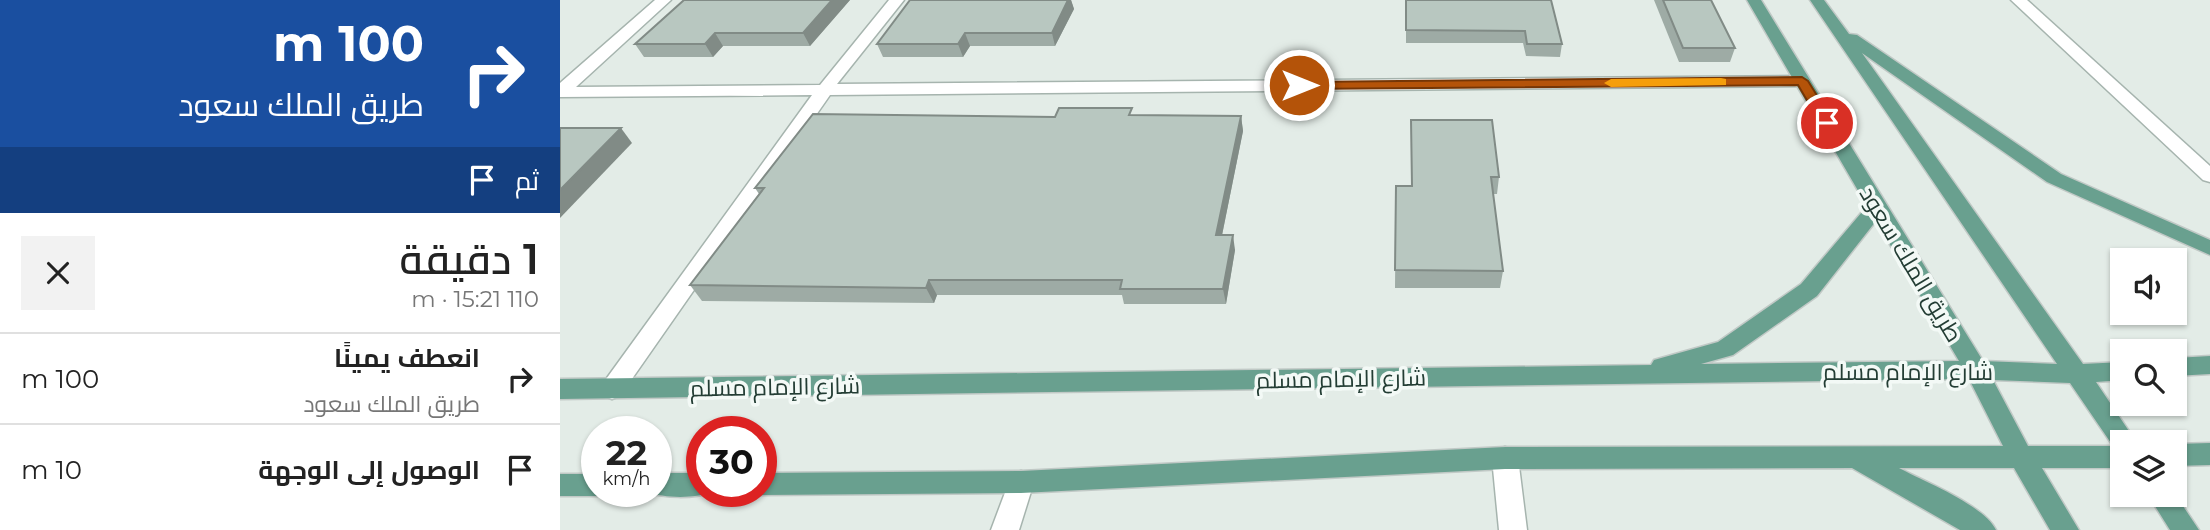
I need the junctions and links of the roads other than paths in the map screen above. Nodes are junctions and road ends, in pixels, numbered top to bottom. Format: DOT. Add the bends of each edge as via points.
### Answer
graph roads {
  1 [pos="664,0"];
  2 [pos="897,0"];
  3 [pos="1754,0"];
  4 [pos="1817,0"];
  5 [pos="2018,0"];
  6 [pos="1836,27"];
  7 [pos="1802,81"];
  8 [pos="825,89"];
  9 [pos="560,92"];
  10 [pos="2210,176"];
  11 [pos="1877,207"];
  12 [pos="2210,248"];
  13 [pos="2210,365"];
  14 [pos="2187,366"];
  15 [pos="1976,370"];
  16 [pos="2110,372"];
  17 [pos="1634,374"];
  18 [pos="2076,374"];
  19 [pos="560,389"];
  20 [pos="612,389"];
  21 [pos="2115,430"];
  22 [pos="2210,454"];
  23 [pos="2020,455"];
  24 [pos="2187,455"];
  25 [pos="2110,457"];
  26 [pos="1504,458"];
  27 [pos="1859,460"];
  28 [pos="1021,482"];
  29 [pos="777,484"];
  30 [pos="560,485"];
  31 [pos="581,485"];
  32 [pos="2169,507"];
  33 [pos="1005,530"];
  34 [pos="1513,530"];
  35 [pos="1982,530"];
  36 [pos="2065,530"];
  37 [pos="2185,530"];
  1 -- 9 [label="street"];
  2 -- 8 [label="street"];
  3 -- 7 [label="main road, طريق الملك سعود"];
  4 -- 6 [label="main road"];
  5 -- 10 [label="street"];
  6 -- 12 [label="main road" via="2054,178"];
  6 -- 18 [label="main road"];
  7 -- 8 [label="street"];
  7 -- 11 [label="main road, طريق الملك سعود"];
  8 -- 9 [label="street"];
  8 -- 20 [label="street"];
  11 -- 15 [label="main road, طريق الملك سعود"];
  11 -- 17 [label="main road" via="1809,290 1725,349"];
  13 -- 14 [label="main road"];
  15 -- 17 [label="main road, شارع الإمام مسلم"];
  15 -- 18 [label="main road, شارع الإمام مسلم"];
  15 -- 23 [label="main road, طريق الملك سعود"];
  16 -- 18 [label="main road, شارع الإمام مسلم"];
  17 -- 20 [label="main road, شارع الإمام مسلم"];
  18 -- 21 [label="main road"];
  19 -- 20 [label="main road, شارع الإمام مسلم"];
  22 -- 24 [label="main road"];
  23 -- 25 [label="main road"];
  23 -- 27 [label="main road"];
  23 -- 36 [label="main road, طريق الملك سعود"];
  26 -- 27 [label="main road"];
  26 -- 28 [label="main road"];
  26 -- 34 [label="street"];
  27 -- 35 [label="main road"];
  28 -- 29 [label="main road"];
  28 -- 33 [label="street"];
  30 -- 31 [label="main road"];
  32 -- 37 [label="main road"];
}
